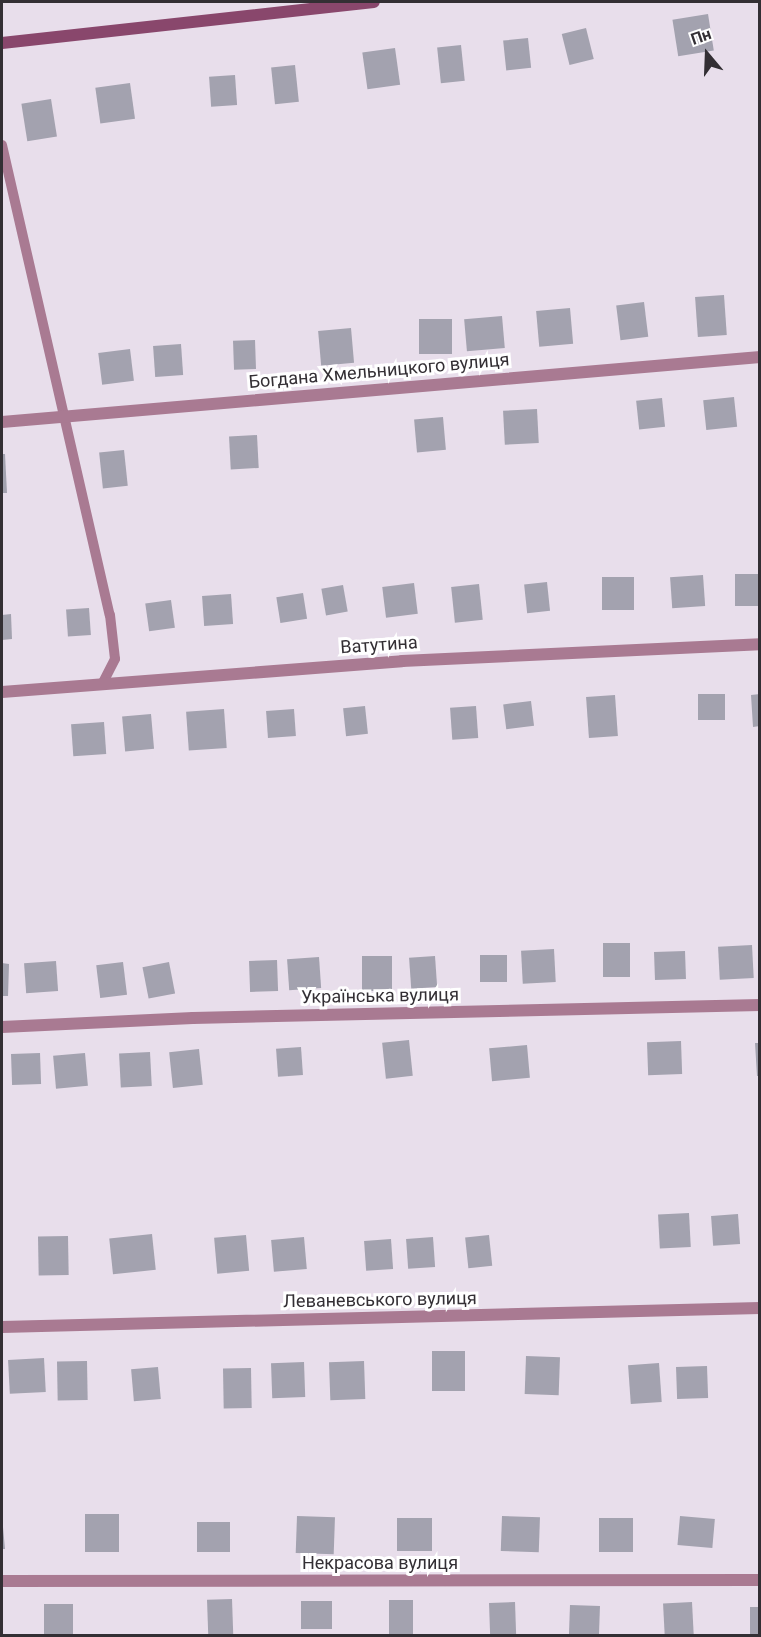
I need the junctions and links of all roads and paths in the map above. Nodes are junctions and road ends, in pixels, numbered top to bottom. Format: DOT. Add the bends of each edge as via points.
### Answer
graph roads {
  1 [pos="374,2"];
  2 [pos="2,44"];
  3 [pos="2,145"];
  4 [pos="759,357"];
  5 [pos="64,416"];
  6 [pos="2,422"];
  7 [pos="759,644"];
  8 [pos="102,685"];
  9 [pos="2,692"];
  10 [pos="759,1005"];
  11 [pos="2,1027"];
  12 [pos="759,1308"];
  13 [pos="2,1327"];
  14 [pos="759,1580"];
  15 [pos="2,1581"];
  1 -- 2 [label="main road"];
  3 -- 5 [label="lane"];
  4 -- 5 [label="street, Богдана Хмельницкого вулиця"];
  5 -- 6 [label="street, Богдана Хмельницкого вулиця"];
  5 -- 8 [label="lane" via="110,615 115,659"];
  7 -- 8 [label="street, Ватутина" via="402,661"];
  8 -- 9 [label="street, Ватутина"];
  10 -- 11 [label="street, Українська вулиця" via="193,1018"];
  12 -- 13 [label="street, Леваневського вулиця"];
  14 -- 15 [label="street, Некрасова вулиця"];
}
